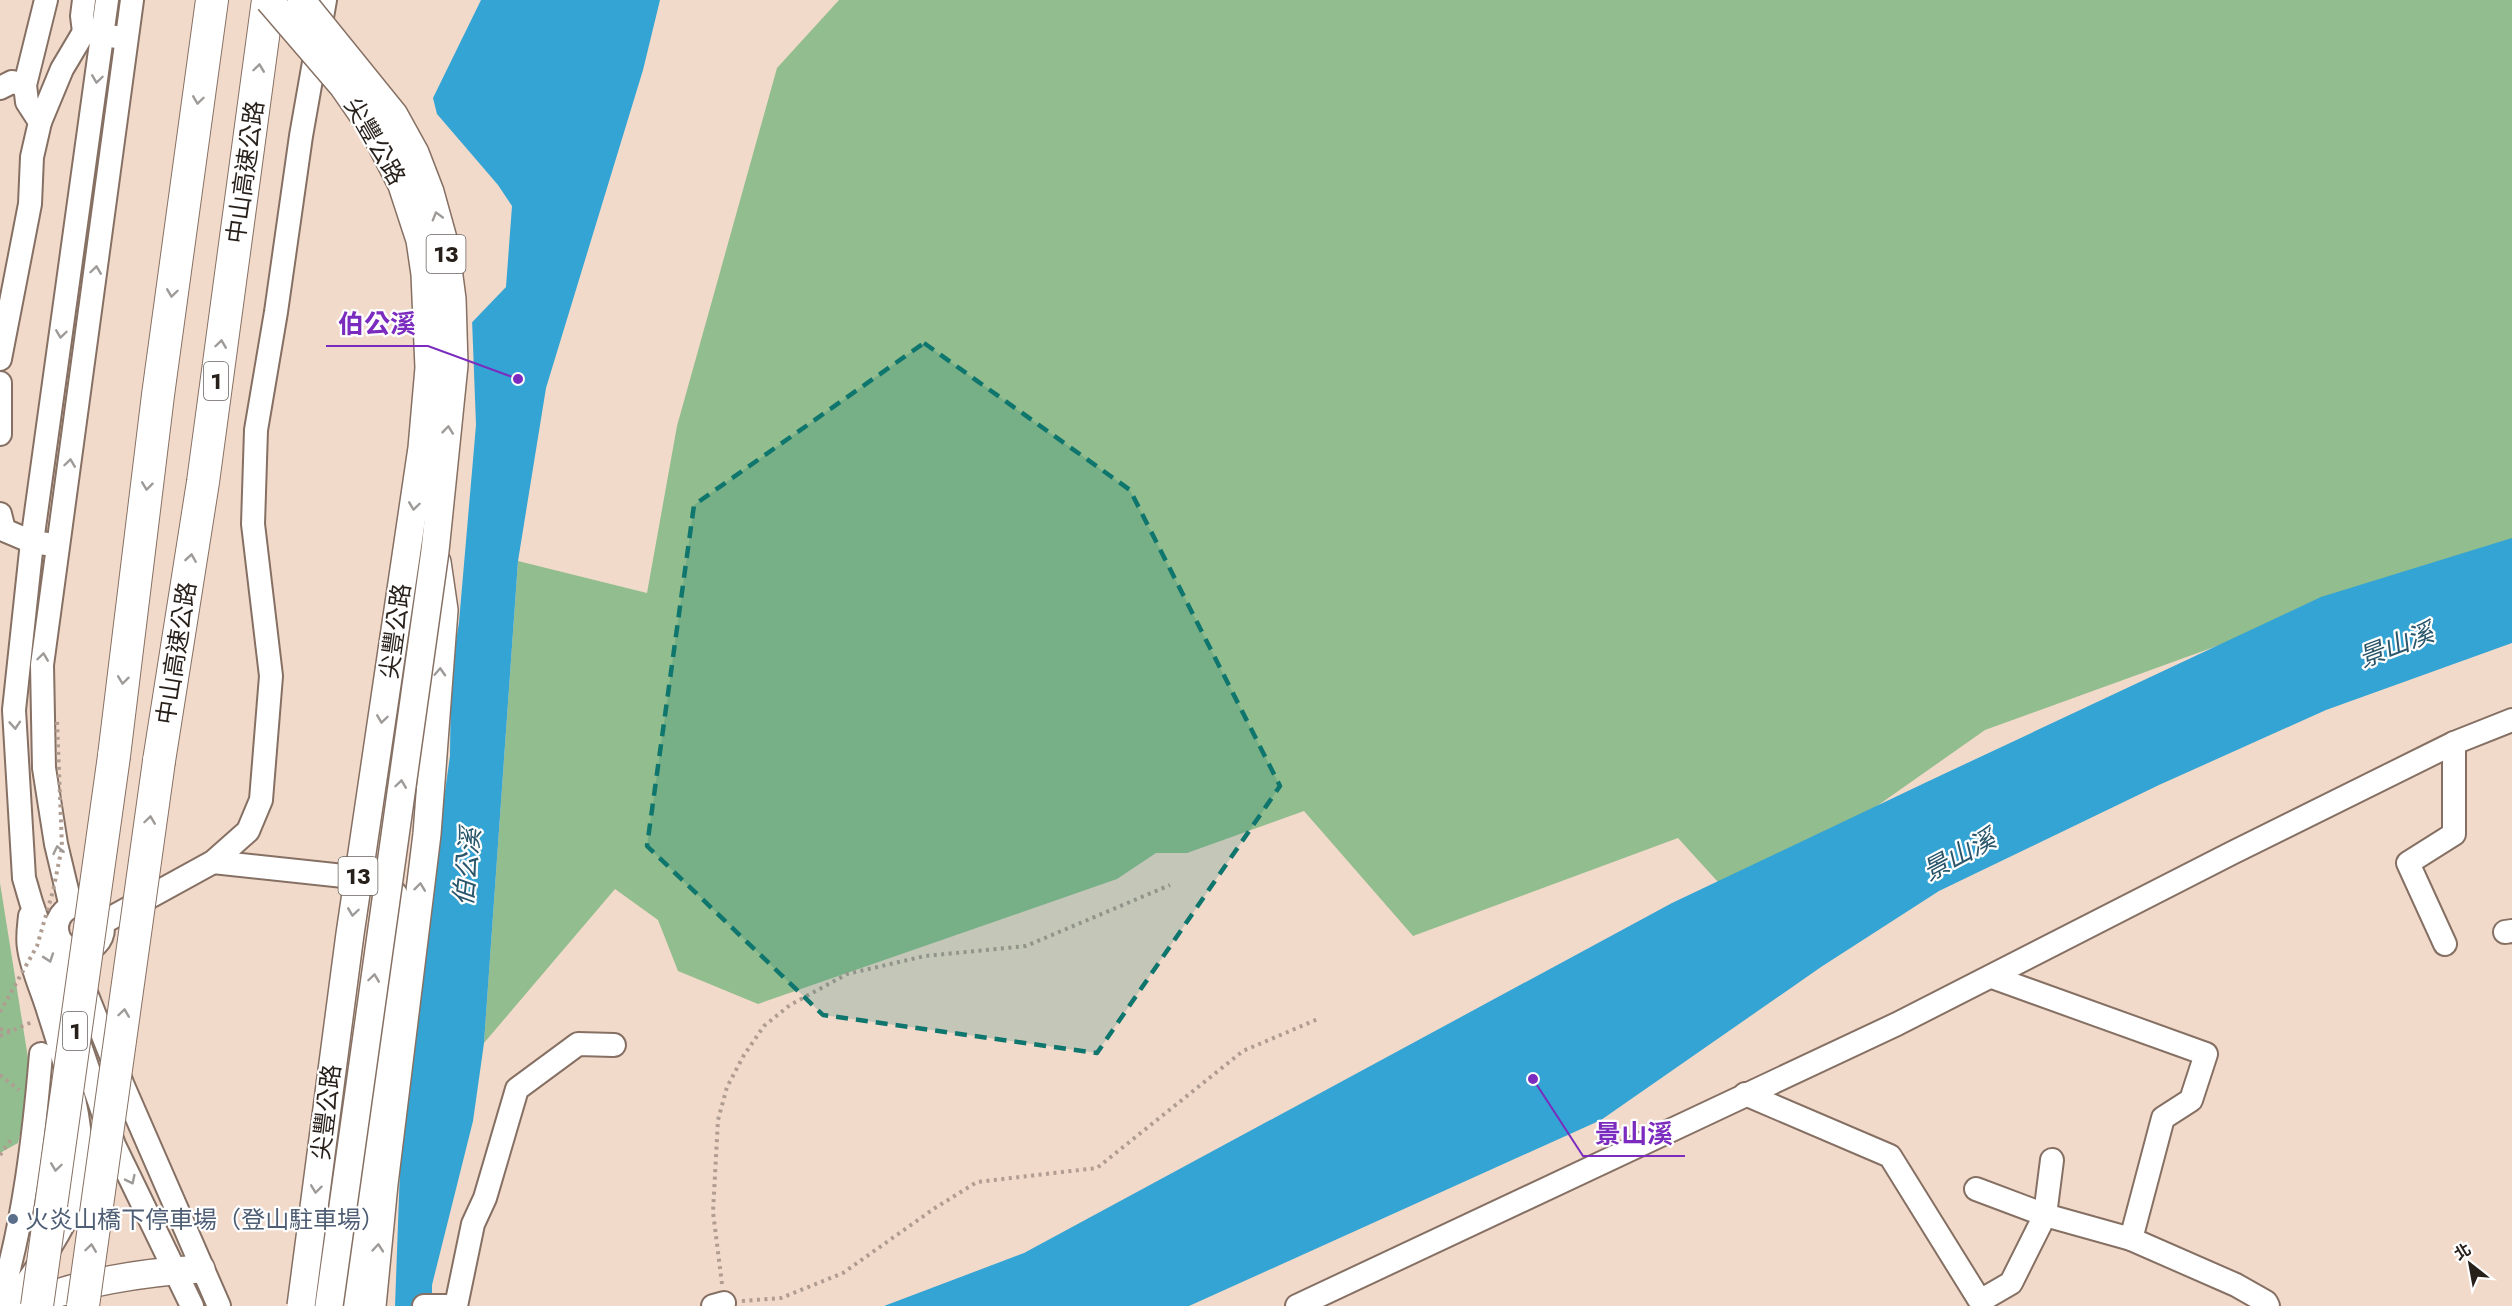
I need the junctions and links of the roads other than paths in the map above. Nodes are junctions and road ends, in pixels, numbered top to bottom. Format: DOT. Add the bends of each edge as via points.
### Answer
graph roads {
  1 [pos="46,0"];
  2 [pos="84,0"];
  3 [pos="107,0"];
  4 [pos="132,0"];
  5 [pos="212,0"];
  6 [pos="268,0"];
  7 [pos="301,0"];
  8 [pos="325,0"];
  9 [pos="94,34"];
  10 [pos="127,38"];
  11 [pos="25,85"];
  12 [pos="0,88"];
  13 [pos="40,122"];
  14 [pos="0,359"];
  15 [pos="0,383"];
  16 [pos="1,411"];
  17 [pos="0,434"];
  18 [pos="1,525"];
  19 [pos="32,542"];
  20 [pos="59,545"];
  21 [pos="435,551"];
  22 [pos="2512,720"];
  23 [pos="2454,743"];
  24 [pos="213,862"];
  25 [pos="30,902"];
  26 [pos="71,907"];
  27 [pos="102,923"];
  28 [pos="2445,944"];
  29 [pos="68,948"];
  30 [pos="1992,977"];
  31 [pos="614,1045"];
  32 [pos="41,1054"];
  33 [pos="1745,1094"];
  34 [pos="130,1102"];
  35 [pos="103,1115"];
  36 [pos="2052,1160"];
  37 [pos="1976,1189"];
  38 [pos="2045,1215"];
  39 [pos="2131,1239"];
  40 [pos="201,1269"];
  41 [pos="174,1271"];
  42 [pos="0,1302"];
  43 [pos="349,1305"];
  44 [pos="8,1306"];
  45 [pos="26,1306"];
  46 [pos="37,1306"];
  47 [pos="83,1306"];
  48 [pos="192,1306"];
  49 [pos="219,1306"];
  50 [pos="301,1306"];
  51 [pos="329,1306"];
  52 [pos="340,1306"];
  53 [pos="364,1306"];
  54 [pos="372,1306"];
  55 [pos="424,1306"];
  56 [pos="436,1306"];
  57 [pos="449,1306"];
  58 [pos="456,1306"];
  59 [pos="1297,1306"];
  60 [pos="2268,1306"];
  1 -- 11 [label="street"];
  2 -- 9 [label="street" via="82,16"];
  3 -- 9 [label="street"];
  4 -- 10 [label="street"];
  5 -- 46 [label="highway, 中山高速公路 / 1, one-way, bridge" via="114,756"];
  47 -- 6 [label="highway, 中山高速公路 / 1, one-way, bridge" via="159,761 203,482"];
  6 -- 50 [label="main road, 尖豐公路 / 13, one-way, bridge" via="343,86 375,132 402,185 420,240 429,368 422,448 350,934"];
  21 -- 7 [label="main road, 尖豐公路 / 13, one-way, bridge" via="454,365 453,299 445,246 415,153 394,115"];
  8 -- 24 [label="street" via="256,430 253,524 271,676 261,800 248,831"];
  9 -- 10 [label="street"];
  9 -- 13 [label="street" via="62,69"];
  9 -- 19 [label="street, one-way"];
  20 -- 10 [label="street, one-way"];
  11 -- 12 [label="street" via="12,82"];
  11 -- 13 [label="street" via="27,102"];
  13 -- 14 [label="street" via="32,157 30,204"];
  15 -- 16 [label="street"];
  16 -- 17 [label="street"];
  18 -- 19 [label="street"];
  19 -- 20 [label="street"];
  19 -- 25 [label="street, one-way" via="14,711 24,878"];
  26 -- 20 [label="street, one-way" via="44,768 42,665"];
  51 -- 21 [label="main road, 尖豐公路 / 13, one-way, bridge"];
  54 -- 21 [label="main road, one-way, bridge" via="427,834 440,682 444,610"];
  22 -- 23 [label="street"];
  23 -- 28 [label="street" via="2454,834 2408,863"];
  23 -- 30 [label="street"];
  24 -- 27 [label="street"];
  24 -- 43 [label="street" via="381,880 396,894 402,915"];
  25 -- 35 [label="street, one-way"];
  25 -- 44 [label="street" via="28,947 67,1073 79,1133 80,1181 56,1235"];
  26 -- 27 [label="street" via="86,906"];
  26 -- 29 [label="street" via="60,917 57,930"];
  27 -- 29 [label="street" via="100,938 90,948"];
  29 -- 34 [label="street"];
  30 -- 33 [label="street"];
  30 -- 39 [label="street" via="2206,1054 2191,1100 2163,1118"];
  31 -- 58 [label="street" via="578,1044 516,1089 485,1198 473,1224"];
  32 -- 42 [label="street" via="34,1140 12,1262"];
  33 -- 38 [label="street" via="1890,1156 1980,1301 2011,1283"];
  33 -- 59 [label="street"];
  34 -- 35 [label="street"];
  34 -- 40 [label="street"];
  35 -- 41 [label="street, one-way"];
  36 -- 38 [label="street"];
  37 -- 38 [label="street"];
  38 -- 39 [label="street"];
  39 -- 60 [label="street" via="2236,1286"];
  40 -- 41 [label="main road"];
  40 -- 49 [label="street"];
  41 -- 45 [label="main road" via="50,1294"];
  41 -- 48 [label="street"];
  43 -- 52 [label="street"];
  43 -- 53 [label="street"];
  55 -- 56 [label="street"];
  56 -- 57 [label="street"];
}
